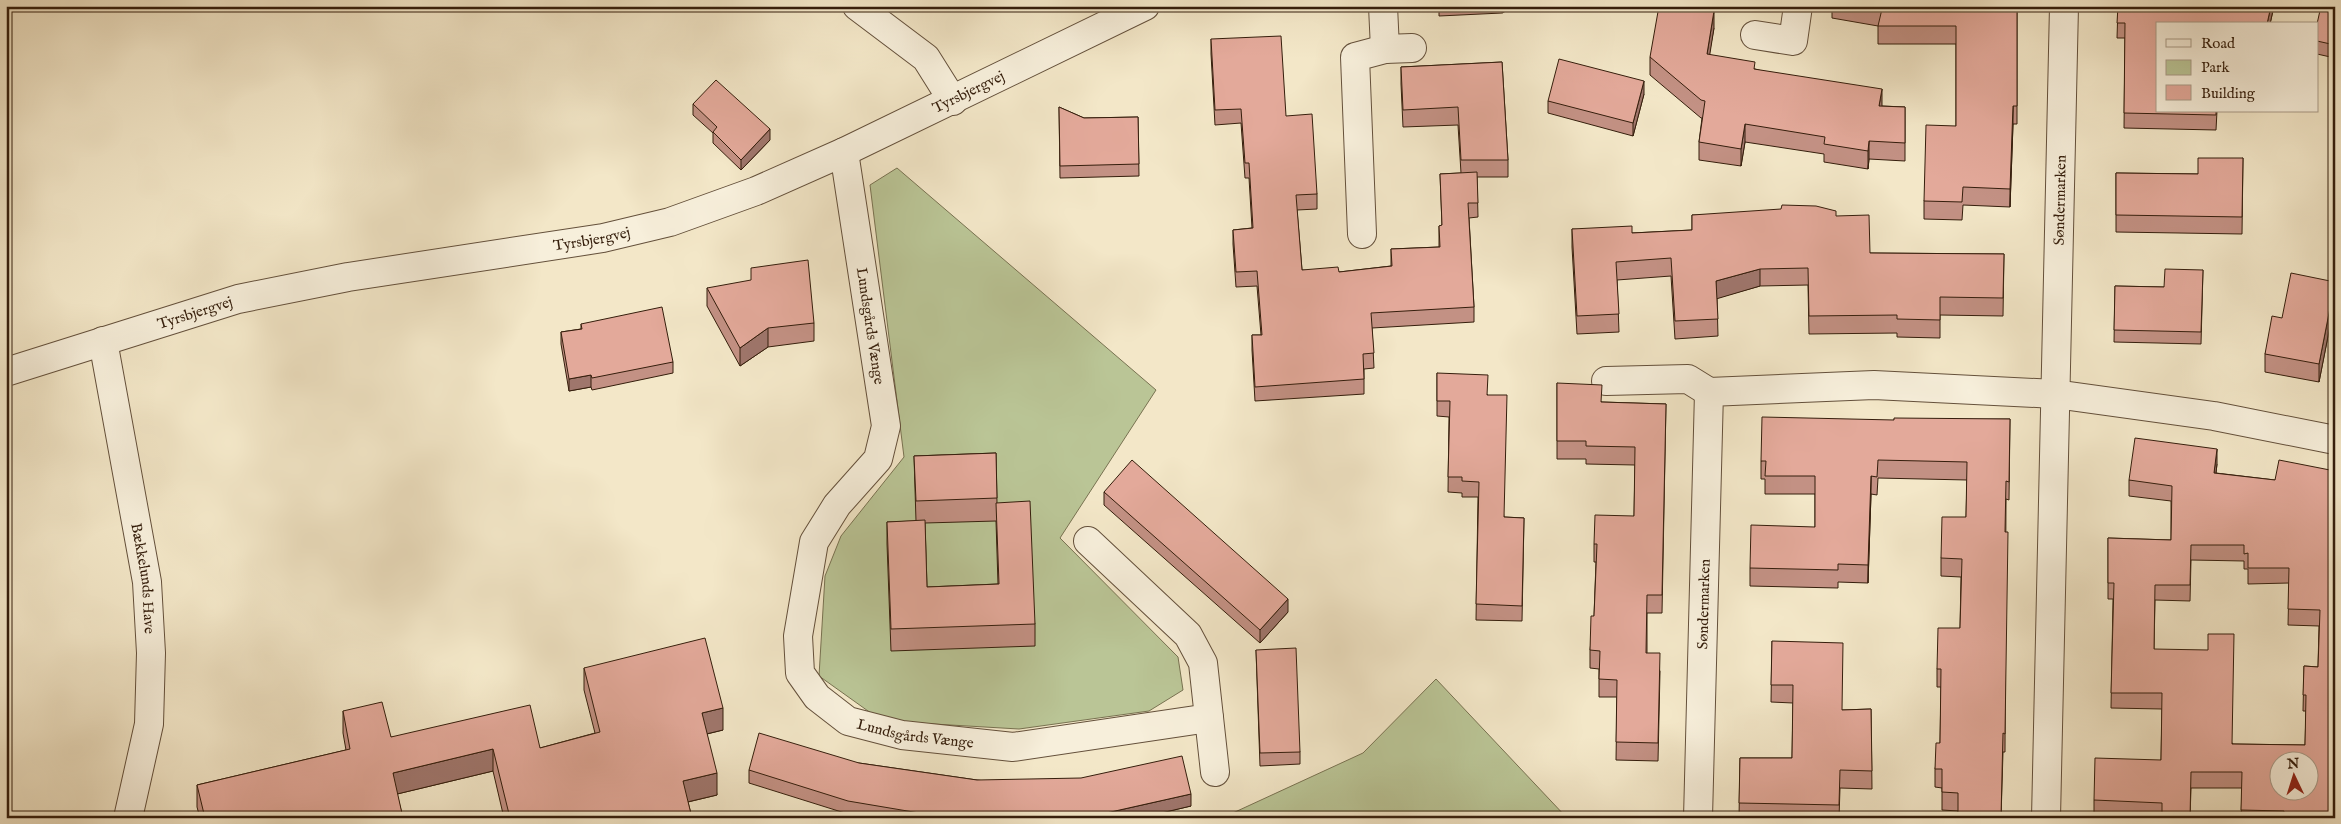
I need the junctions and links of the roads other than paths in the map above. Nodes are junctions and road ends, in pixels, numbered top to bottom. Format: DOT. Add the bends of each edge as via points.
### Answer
graph roads {
  1 [pos="857,6"];
  2 [pos="1146,6"];
  3 [pos="1383,6"];
  4 [pos="1798,6"];
  5 [pos="2064,6"];
  6 [pos="1755,35"];
  7 [pos="1385,48"];
  8 [pos="1412,48"];
  9 [pos="952,101"];
  10 [pos="844,152"];
  11 [pos="1362,234"];
  12 [pos="103,341"];
  13 [pos="6,372"];
  14 [pos="1606,381"];
  15 [pos="1709,392"];
  16 [pos="2055,394"];
  17 [pos="2335,440"];
  18 [pos="1088,540"];
  19 [pos="1209,718"];
  20 [pos="1215,772"];
  21 [pos="128,818"];
  22 [pos="1698,818"];
  23 [pos="2046,818"];
  1 -- 9 [label="street" via="926,58"];
  2 -- 9 [label="street, Tyrsbjergvej"];
  3 -- 7 [label="street"];
  4 -- 6 [label="street" via="1793,41"];
  5 -- 16 [label="street, Søndermarken"];
  7 -- 8 [label="street"];
  7 -- 11 [label="street" via="1355,57"];
  9 -- 10 [label="street, Tyrsbjergvej"];
  10 -- 12 [label="street, Tyrsbjergvej" via="756,191 670,222 603,238 348,277 238,299"];
  10 -- 19 [label="street, Lundsgårds Vænge" via="886,426 878,459 837,505 814,542 798,636 800,673 817,697 848,721 902,735 1013,747"];
  12 -- 13 [label="street, Tyrsbjergvej"];
  12 -- 21 [label="street, Bækkelunds Have" via="147,582 151,653 148,724"];
  14 -- 15 [label="street" via="1688,379"];
  15 -- 16 [label="street" via="1874,385"];
  15 -- 22 [label="street, Søndermarken"];
  16 -- 17 [label="street" via="2214,416"];
  16 -- 23 [label="street, Søndermarken"];
  18 -- 19 [label="street" via="1188,635 1203,663"];
  19 -- 20 [label="street"];
}
